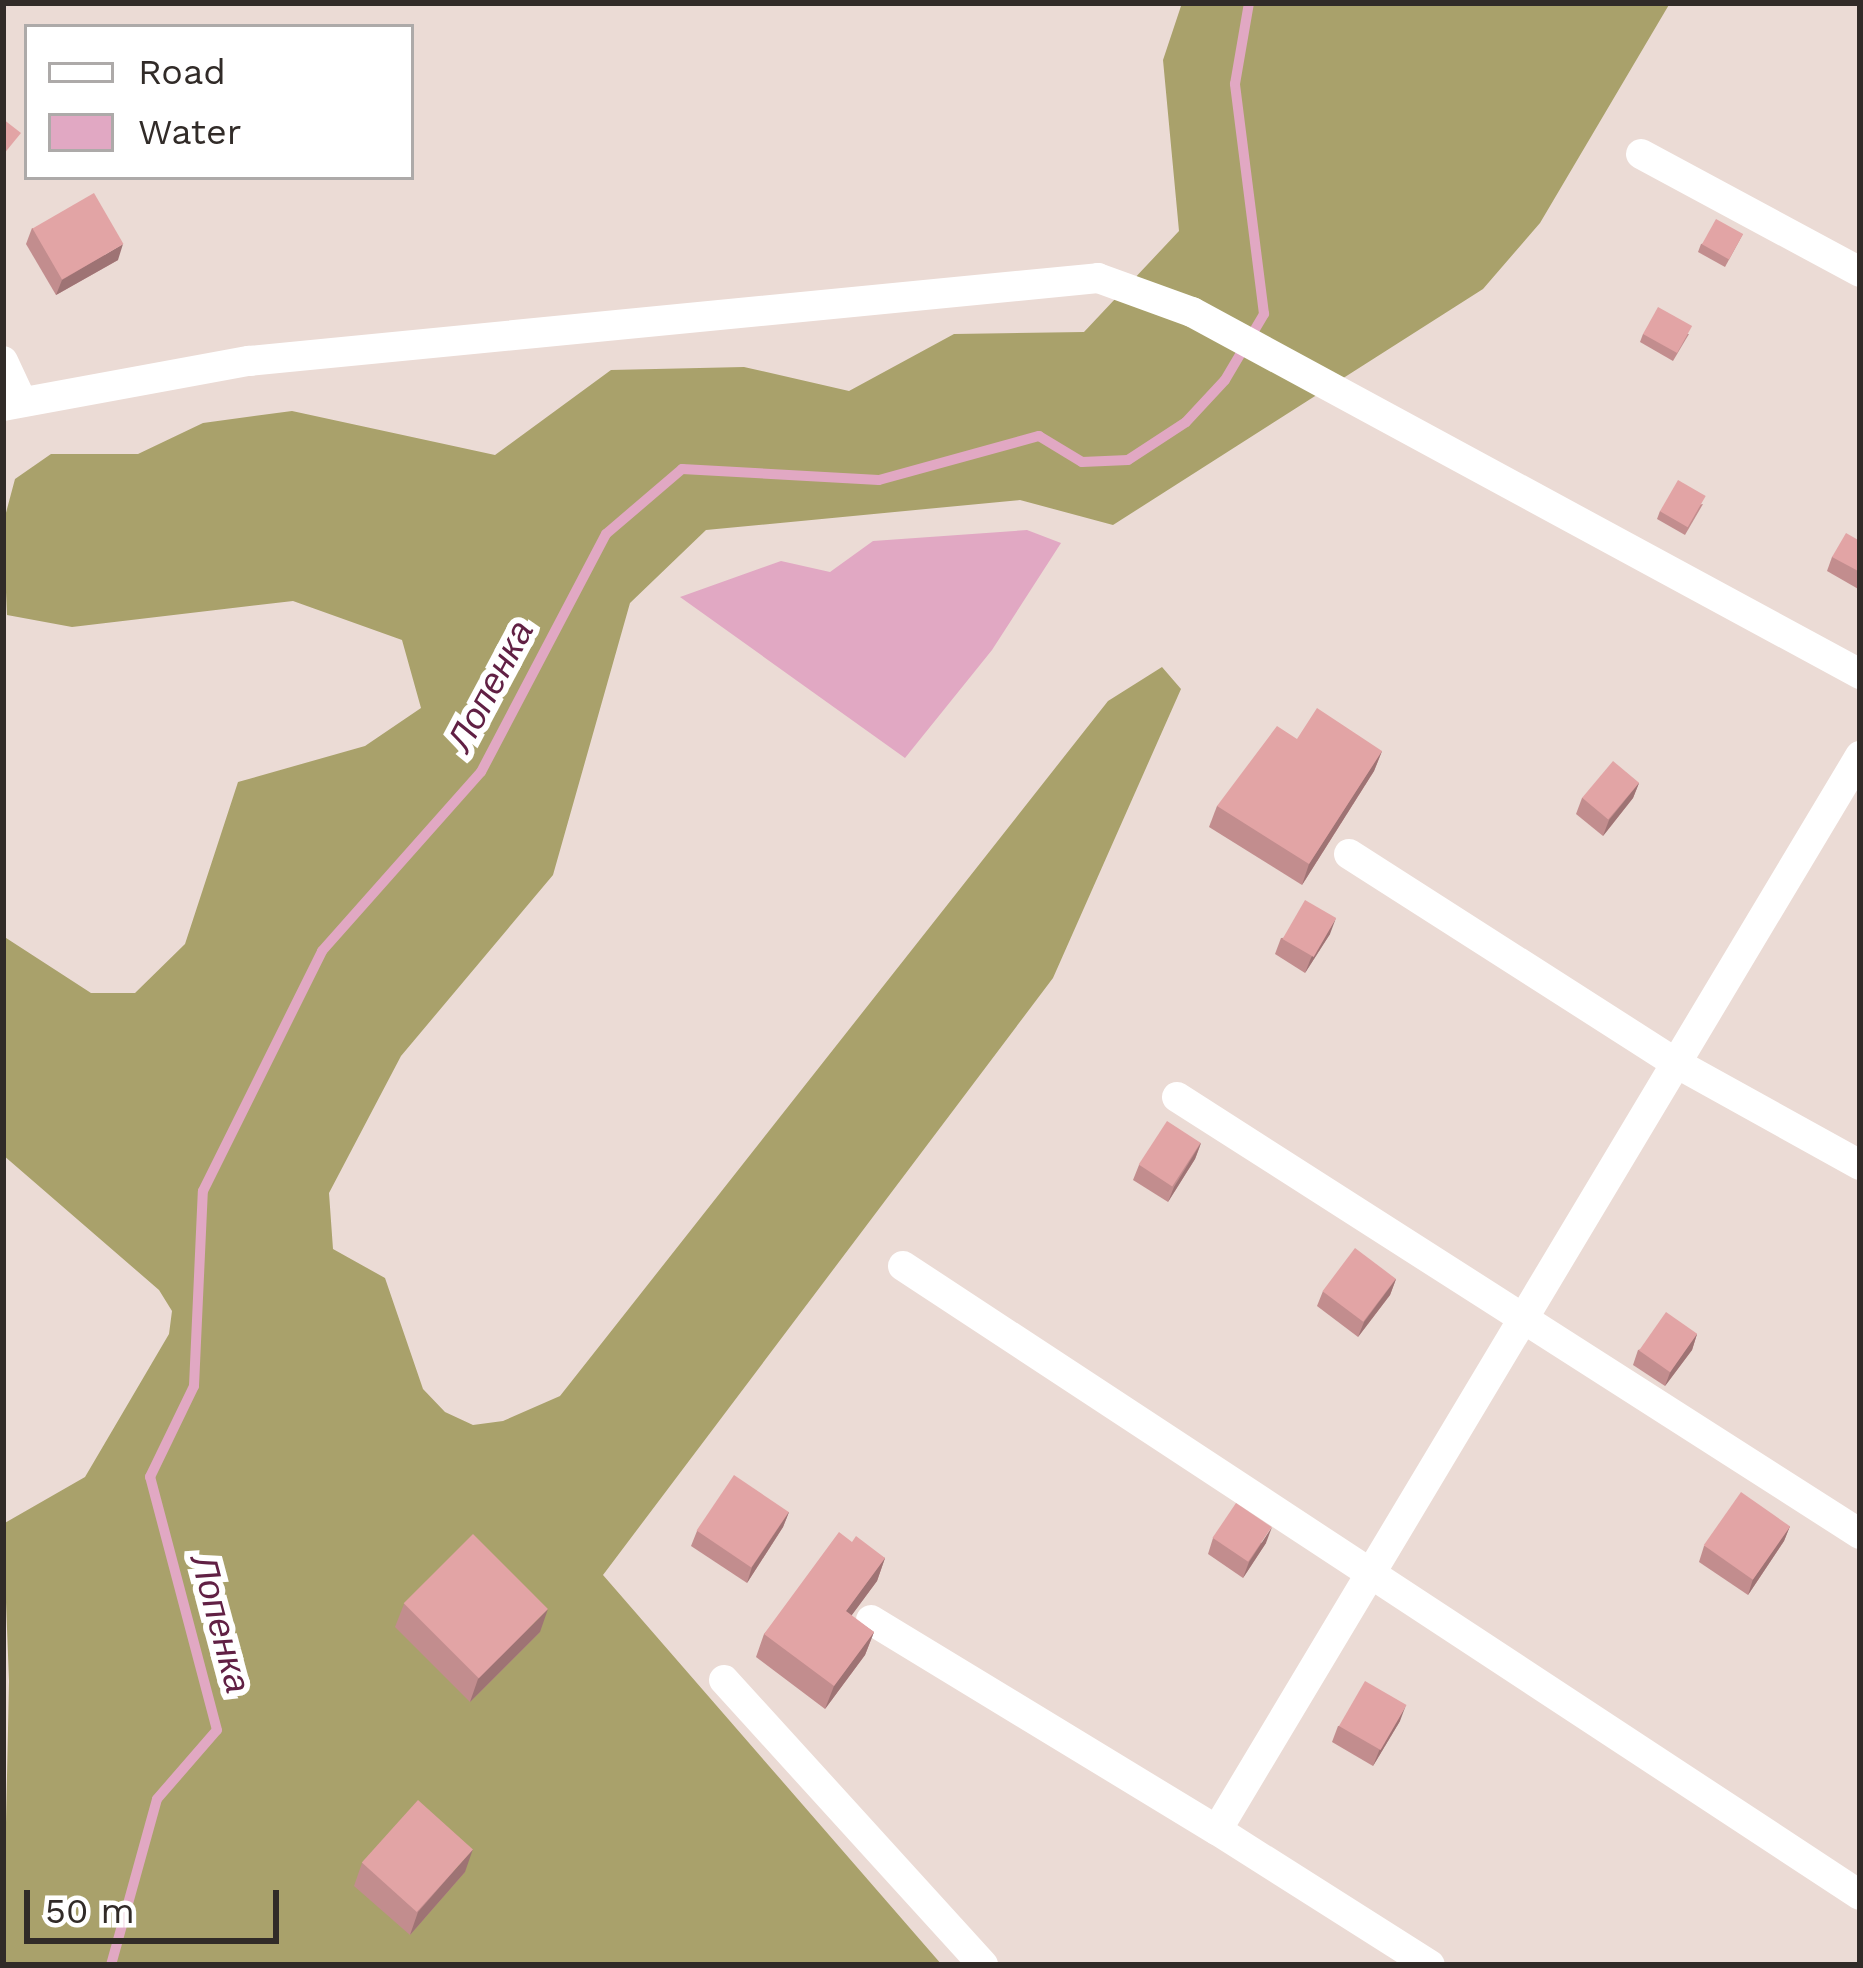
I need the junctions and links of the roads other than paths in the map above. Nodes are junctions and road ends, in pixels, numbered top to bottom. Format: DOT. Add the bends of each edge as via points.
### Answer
graph roads {
  1 [pos="1641,154"];
  2 [pos="1860,272"];
  3 [pos="3,361"];
  4 [pos="12,401"];
  5 [pos="1860,674"];
  6 [pos="1860,756"];
  7 [pos="1349,854"];
  8 [pos="1676,1063"];
  9 [pos="1177,1097"];
  10 [pos="1860,1166"];
  11 [pos="903,1266"];
  12 [pos="1522,1321"];
  13 [pos="1860,1534"];
  14 [pos="1371,1573"];
  15 [pos="872,1620"];
  16 [pos="724,1680"];
  17 [pos="1217,1830"];
  18 [pos="1860,1895"];
  19 [pos="983,1965"];
  20 [pos="1430,1965"];
  1 -- 2 [label="street"];
  3 -- 4 [label="street"];
  4 -- 5 [label="street" via="249,361 1098,278 1192,312"];
  6 -- 8 [label="street"];
  7 -- 8 [label="street"];
  8 -- 10 [label="street"];
  8 -- 12 [label="street"];
  9 -- 12 [label="street"];
  11 -- 14 [label="street"];
  12 -- 13 [label="street"];
  12 -- 14 [label="street"];
  14 -- 17 [label="street"];
  14 -- 18 [label="street"];
  15 -- 17 [label="street"];
  16 -- 19 [label="street"];
  17 -- 20 [label="street"];
}
